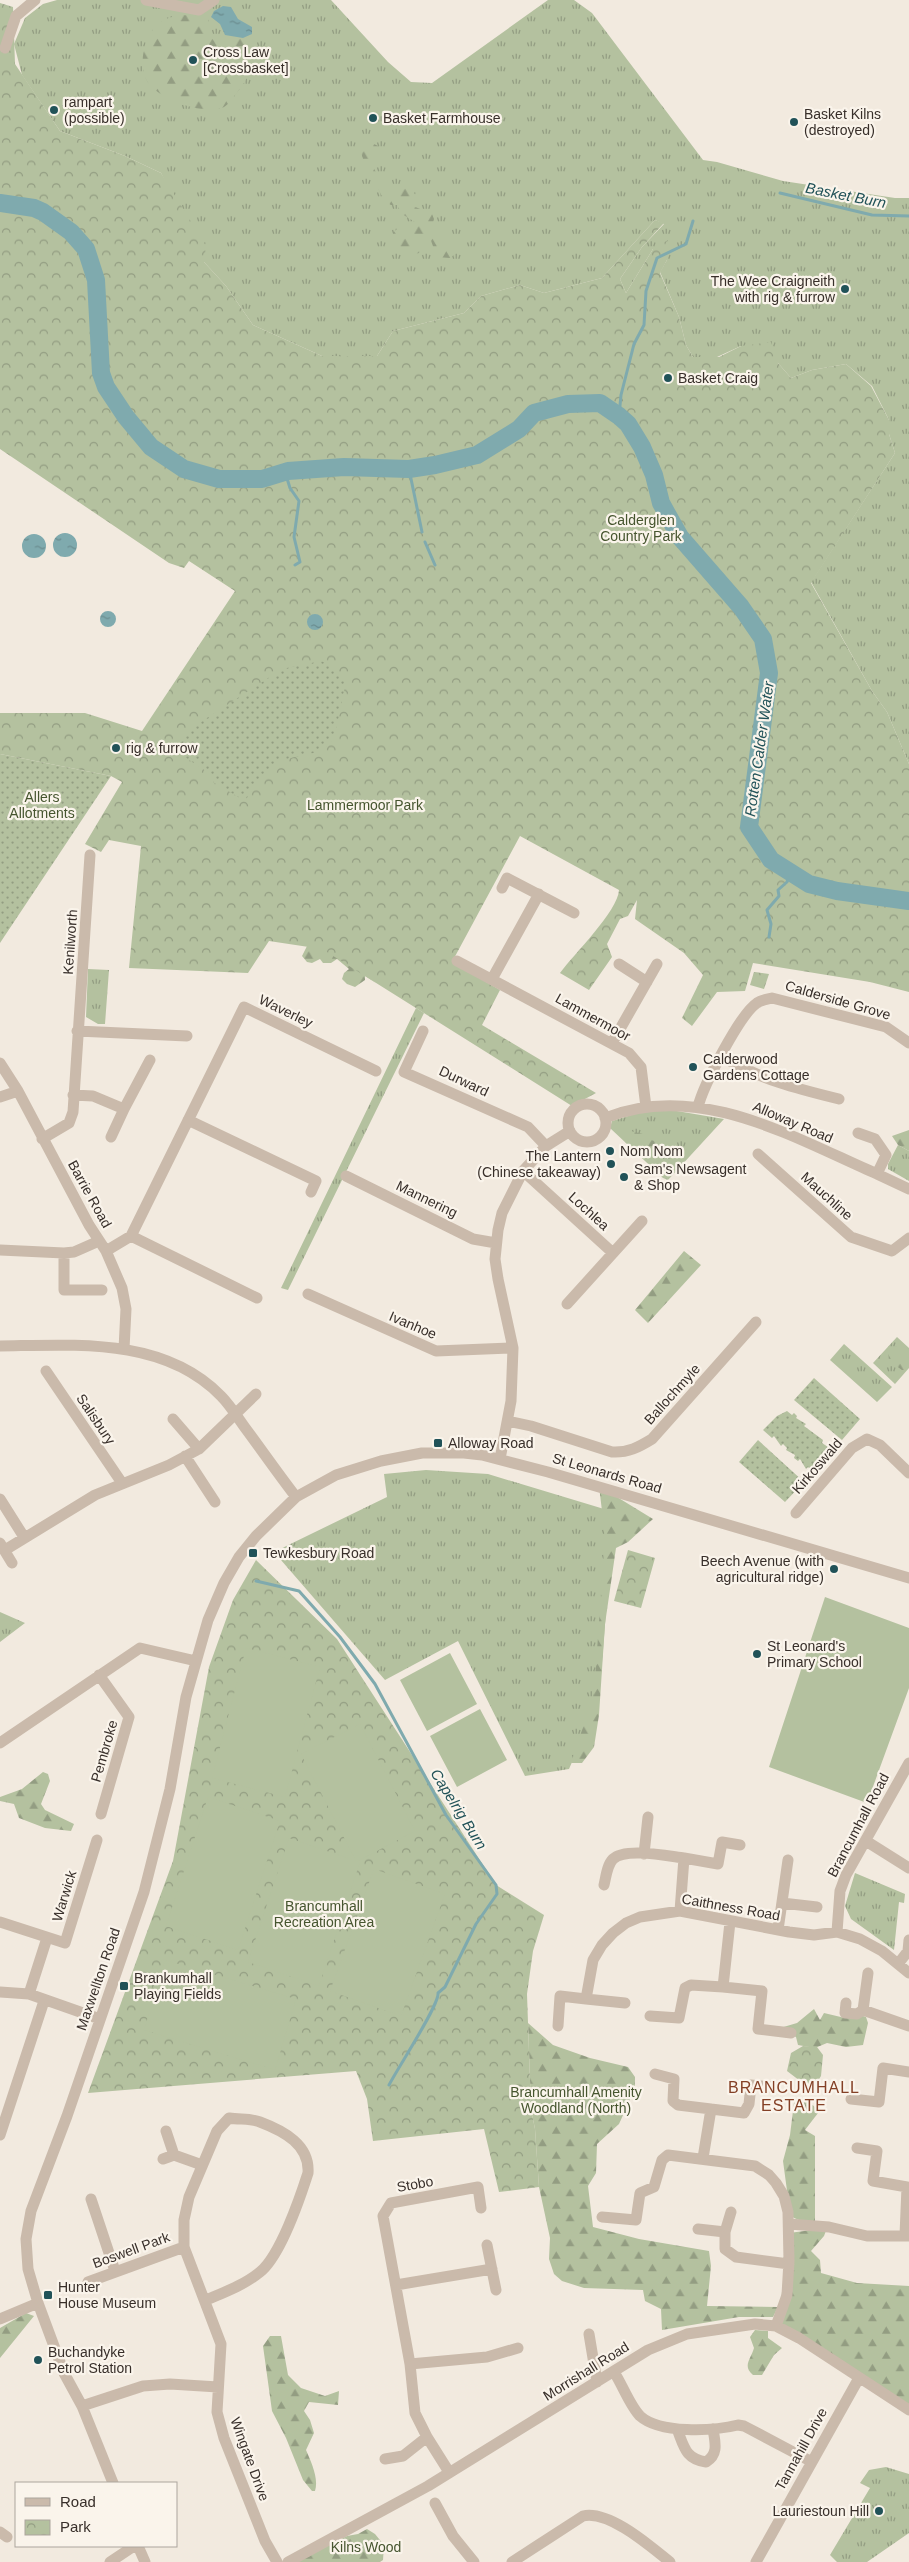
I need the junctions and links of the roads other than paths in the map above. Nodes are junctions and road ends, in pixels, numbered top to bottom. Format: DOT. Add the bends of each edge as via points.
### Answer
graph roads {
  1 [pos="36,0"];
  2 [pos="146,0"];
  3 [pos="214,0"];
  4 [pos="5,48"];
  5 [pos="90,855"];
  6 [pos="502,888"];
  7 [pos="539,894"];
  8 [pos="574,913"];
  9 [pos="457,961"];
  10 [pos="619,964"];
  11 [pos="657,964"];
  12 [pos="492,979"];
  13 [pos="647,982"];
  14 [pos="77,1031"];
  15 [pos="423,1031"];
  16 [pos="187,1036"];
  17 [pos="612,1043"];
  18 [pos="909,1043"];
  19 [pos="722,1056"];
  20 [pos="150,1060"];
  21 [pos="0,1063"];
  22 [pos="376,1071"];
  23 [pos="18,1091"];
  24 [pos="73,1095"];
  25 [pos="0,1097"];
  26 [pos="839,1099"];
  27 [pos="646,1107"];
  28 [pos="698,1108"];
  29 [pos="124,1109"];
  30 [pos="606,1118"];
  31 [pos="188,1120"];
  32 [pos="570,1131"];
  33 [pos="858,1133"];
  34 [pos="111,1137"];
  35 [pos="42,1139"];
  36 [pos="546,1146"];
  37 [pos="758,1154"];
  38 [pos="523,1170"];
  39 [pos="878,1174"];
  40 [pos="346,1176"];
  41 [pos="909,1189"];
  42 [pos="311,1192"];
  43 [pos="642,1221"];
  44 [pos="132,1236"];
  45 [pos="909,1238"];
  46 [pos="496,1244"];
  47 [pos="102,1246"];
  48 [pos="0,1250"];
  49 [pos="64,1253"];
  50 [pos="613,1253"];
  51 [pos="102,1290"];
  52 [pos="308,1294"];
  53 [pos="257,1298"];
  54 [pos="567,1304"];
  55 [pos="756,1322"];
  56 [pos="0,1346"];
  57 [pos="513,1348"];
  58 [pos="124,1349"];
  59 [pos="46,1371"];
  60 [pos="256,1394"];
  61 [pos="236,1415"];
  62 [pos="173,1419"];
  63 [pos="508,1421"];
  64 [pos="199,1449"];
  65 [pos="185,1456"];
  66 [pos="500,1459"];
  67 [pos="909,1473"];
  68 [pos="122,1483"];
  69 [pos="296,1497"];
  70 [pos="0,1499"];
  71 [pos="215,1502"];
  72 [pos="796,1514"];
  73 [pos="24,1537"];
  74 [pos="2,1547"];
  75 [pos="12,1563"];
  76 [pos="908,1576"];
  77 [pos="196,1661"];
  78 [pos="99,1675"];
  79 [pos="0,1743"];
  80 [pos="909,1763"];
  81 [pos="101,1814"];
  82 [pos="648,1817"];
  83 [pos="97,1840"];
  84 [pos="866,1841"];
  85 [pos="740,1845"];
  86 [pos="644,1854"];
  87 [pos="684,1858"];
  88 [pos="788,1860"];
  89 [pos="909,1868"];
  90 [pos="604,1885"];
  91 [pos="782,1904"];
  92 [pos="818,1907"];
  93 [pos="680,1911"];
  94 [pos="0,1922"];
  95 [pos="730,1922"];
  96 [pos="778,1930"];
  97 [pos="837,1932"];
  98 [pos="47,1938"];
  99 [pos="909,1940"];
  100 [pos="898,1964"];
  101 [pos="868,1973"];
  102 [pos="909,1974"];
  103 [pos="723,1987"];
  104 [pos="0,1992"];
  105 [pos="29,1994"];
  106 [pos="586,1999"];
  107 [pos="44,2000"];
  108 [pos="624,2003"];
  109 [pos="846,2003"];
  110 [pos="863,2010"];
  111 [pos="650,2016"];
  112 [pos="100,2019"];
  113 [pos="558,2026"];
  114 [pos="909,2026"];
  115 [pos="791,2033"];
  116 [pos="909,2072"];
  117 [pos="655,2074"];
  118 [pos="772,2087"];
  119 [pos="851,2099"];
  120 [pos="711,2109"];
  121 [pos="166,2131"];
  122 [pos="0,2135"];
  123 [pos="857,2148"];
  124 [pos="703,2158"];
  125 [pos="202,2165"];
  126 [pos="908,2187"];
  127 [pos="91,2199"];
  128 [pos="481,2208"];
  129 [pos="731,2212"];
  130 [pos="602,2217"];
  131 [pos="789,2224"];
  132 [pos="698,2229"];
  133 [pos="725,2232"];
  134 [pos="907,2236"];
  135 [pos="487,2245"];
  136 [pos="184,2247"];
  137 [pos="789,2264"];
  138 [pos="492,2269"];
  139 [pos="115,2271"];
  140 [pos="88,2282"];
  141 [pos="396,2286"];
  142 [pos="496,2290"];
  143 [pos="206,2300"];
  144 [pos="38,2303"];
  145 [pos="0,2319"];
  146 [pos="776,2326"];
  147 [pos="589,2334"];
  148 [pos="518,2348"];
  149 [pos="410,2364"];
  150 [pos="614,2372"];
  151 [pos="859,2378"];
  152 [pos="597,2382"];
  153 [pos="218,2386"];
  154 [pos="82,2406"];
  155 [pos="909,2410"];
  156 [pos="677,2429"];
  157 [pos="713,2429"];
  158 [pos="427,2438"];
  159 [pos="385,2459"];
  160 [pos="812,2462"];
  161 [pos="450,2472"];
  162 [pos="113,2482"];
  163 [pos="435,2503"];
  164 [pos="132,2547"];
  165 [pos="138,2547"];
  166 [pos="110,2562"];
  167 [pos="145,2562"];
  168 [pos="276,2562"];
  169 [pos="288,2562"];
  170 [pos="474,2562"];
  171 [pos="512,2562"];
  172 [pos="670,2562"];
  173 [pos="756,2562"];
  1 -- 4 [label="street" via="16,16"];
  2 -- 3 [label="street" via="199,10"];
  5 -- 14 [label="street, Kenilworth"];
  6 -- 7 [label="street" via="507,878"];
  7 -- 8 [label="street"];
  7 -- 12 [label="street"];
  9 -- 12 [label="street, Lammermoor"];
  10 -- 13 [label="street"];
  11 -- 13 [label="street"];
  12 -- 17 [label="street, Lammermoor"];
  13 -- 17 [label="street"];
  14 -- 16 [label="street"];
  14 -- 24 [label="street, Kenilworth"];
  15 -- 36 [label="street, Durward" via="404,1072 528,1127"];
  17 -- 27 [label="street, Lammermoor" via="629,1053 641,1067"];
  18 -- 19 [label="street, Calderside Grove" via="886,1027 772,998 757,1002"];
  19 -- 26 [label="street" via="742,1070"];
  19 -- 28 [label="street, Calderside Grove" via="708,1078"];
  20 -- 29 [label="street"];
  21 -- 23 [label="street, Barrie Road"];
  22 -- 31 [label="street, Waverley" via="244,1007"];
  23 -- 25 [label="street"];
  23 -- 35 [label="street, Barrie Road"];
  24 -- 29 [label="street" via="93,1096"];
  24 -- 35 [label="street, Kenilworth" via="69,1123"];
  27 -- 28 [label="street, Alloway Road"];
  27 -- 30 [label="street, Alloway Road" via="625,1110"];
  28 -- 39 [label="street, Alloway Road" via="757,1122"];
  29 -- 34 [label="street"];
  30 -- 32 [label="street" via="602,1135 591,1142 579,1140"];
  30 -- 32 [label="street" via="594,1105 582,1105 570,1116"];
  31 -- 42 [label="street" via="316,1182"];
  31 -- 44 [label="street, Waverley"];
  32 -- 36 [label="street"];
  33 -- 39 [label="street" via="875,1139 886,1155"];
  35 -- 47 [label="street, Barrie Road"];
  36 -- 38 [label="street"];
  37 -- 45 [label="street, Mauchline" via="851,1237 892,1251"];
  38 -- 46 [label="street" via="502,1212"];
  38 -- 50 [label="street, Lochlea"];
  39 -- 41 [label="street, Alloway Road"];
  40 -- 46 [label="street, Mannering" via="473,1239"];
  43 -- 50 [label="street"];
  44 -- 47 [label="street"];
  44 -- 53 [label="street"];
  46 -- 57 [label="street" via="498,1279"];
  47 -- 49 [label="street"];
  47 -- 58 [label="street, Barrie Road" via="125,1299"];
  48 -- 49 [label="street"];
  49 -- 51 [label="street" via="64,1290"];
  50 -- 54 [label="street"];
  52 -- 57 [label="street, Ivanhoe" via="436,1351"];
  55 -- 63 [label="street, Ballochmyle" via="652,1439 624,1453"];
  56 -- 58 [label="street"];
  57 -- 63 [label="street"];
  58 -- 61 [label="street" via="163,1357 194,1374 221,1396"];
  59 -- 68 [label="street, Salisbury"];
  60 -- 61 [label="street"];
  61 -- 64 [label="street"];
  61 -- 69 [label="street"];
  62 -- 64 [label="street"];
  63 -- 66 [label="street"];
  64 -- 65 [label="street"];
  65 -- 68 [label="street"];
  65 -- 71 [label="street"];
  66 -- 69 [label="street, St Leonards Road" via="482,1455 422,1454 389,1460 336,1475"];
  66 -- 76 [label="street, St Leonards Road"];
  67 -- 72 [label="street, Kirkoswald" via="880,1445 867,1439 852,1448"];
  68 -- 73 [label="street" via="95,1495"];
  69 -- 77 [label="street, Maxwellton Road" via="239,1557 208,1620"];
  70 -- 73 [label="street"];
  73 -- 74 [label="street"];
  74 -- 75 [label="street"];
  77 -- 78 [label="street" via="140,1648"];
  77 -- 112 [label="street, Maxwellton Road" via="186,1697 158,1846"];
  78 -- 79 [label="street"];
  78 -- 81 [label="street, Pembroke" via="129,1716"];
  80 -- 84 [label="street, Brancumhall Road"];
  82 -- 86 [label="street"];
  83 -- 98 [label="street, Warwick" via="64,1943"];
  84 -- 89 [label="street"];
  84 -- 97 [label="street, Brancumhall Road" via="840,1891"];
  85 -- 87 [label="street" via="722,1842 718,1864"];
  86 -- 87 [label="street"];
  86 -- 90 [label="street" via="622,1854 614,1858"];
  87 -- 93 [label="street"];
  88 -- 91 [label="street"];
  91 -- 92 [label="street"];
  91 -- 96 [label="street"];
  93 -- 95 [label="street, Caithness Road"];
  93 -- 106 [label="street, Caithness Road" via="640,1917 613,1932 593,1960"];
  94 -- 98 [label="street, Warwick"];
  95 -- 96 [label="street, Caithness Road"];
  95 -- 103 [label="street"];
  96 -- 97 [label="street, Caithness Road" via="814,1935"];
  97 -- 100 [label="street, Caithness Road" via="860,1939"];
  98 -- 105 [label="street, Warwick"];
  99 -- 100 [label="street" via="908,1951"];
  100 -- 102 [label="street, Caithness Road"];
  101 -- 110 [label="street"];
  103 -- 111 [label="street" via="691,1985 683,1993 679,2018"];
  103 -- 115 [label="street" via="762,1991 758,2029"];
  104 -- 105 [label="street"];
  105 -- 107 [label="street"];
  106 -- 108 [label="street"];
  106 -- 113 [label="street" via="560,1996"];
  107 -- 112 [label="street"];
  107 -- 122 [label="street"];
  109 -- 110 [label="street" via="845,2012 858,2014"];
  110 -- 114 [label="street"];
  112 -- 144 [label="street, Maxwellton Road" via="31,2211 25,2250"];
  116 -- 119 [label="street" via="883,2068 879,2102"];
  117 -- 120 [label="street" via="674,2079 675,2103"];
  118 -- 120 [label="street" via="751,2085 749,2104 744,2113"];
  120 -- 124 [label="street"];
  121 -- 125 [label="street" via="169,2157"];
  123 -- 126 [label="street" via="877,2151 872,2181"];
  124 -- 130 [label="street" via="668,2155 662,2160 654,2187 640,2193 636,2220"];
  124 -- 131 [label="street" via="755,2166 769,2175 784,2196"];
  125 -- 136 [label="street" via="189,2197 184,2220"];
  125 -- 143 [label="street" via="218,2130 229,2118 260,2122 288,2136 309,2160 299,2199 279,2244 262,2271 242,2285"];
  126 -- 134 [label="street"];
  127 -- 139 [label="street"];
  128 -- 141 [label="street, Stobo" via="478,2187 391,2203 383,2216"];
  129 -- 133 [label="street"];
  131 -- 134 [label="street" via="829,2226 867,2236"];
  131 -- 137 [label="street"];
  132 -- 133 [label="street"];
  133 -- 137 [label="street" via="725,2249 736,2257"];
  135 -- 138 [label="street"];
  136 -- 139 [label="street, Boswell Park"];
  136 -- 143 [label="street, Wingate Drive"];
  137 -- 146 [label="street" via="787,2295"];
  138 -- 141 [label="street"];
  138 -- 142 [label="street"];
  139 -- 140 [label="street, Boswell Park"];
  141 -- 149 [label="street, Stobo"];
  143 -- 153 [label="street, Wingate Drive" via="221,2344"];
  144 -- 145 [label="street"];
  144 -- 154 [label="street, Maxwellton Road" via="64,2373"];
  146 -- 150 [label="street, Morrishall Road" via="747,2324 687,2334 648,2350"];
  146 -- 151 [label="street, Morrishall Road"];
  147 -- 152 [label="street"];
  148 -- 149 [label="street" via="488,2356"];
  149 -- 158 [label="street, Stobo" via="415,2413"];
  150 -- 152 [label="street, Morrishall Road"];
  150 -- 156 [label="street" via="639,2415"];
  151 -- 155 [label="street, Morrishall Road"];
  151 -- 160 [label="street, Tannahill Drive"];
  152 -- 161 [label="street, Morrishall Road"];
  153 -- 154 [label="street" via="142,2386"];
  153 -- 168 [label="street, Wingate Drive" via="217,2412 224,2438"];
  154 -- 162 [label="street, Maxwellton Road"];
  156 -- 157 [label="street"];
  156 -- 157 [label="street" via="683,2450 690,2457 706,2462 715,2452"];
  157 -- 160 [label="street" via="744,2426"];
  158 -- 159 [label="street" via="402,2456"];
  158 -- 161 [label="street, Stobo"];
  160 -- 173 [label="street, Tannahill Drive"];
  161 -- 169 [label="street, Morrishall Road"];
  163 -- 170 [label="street" via="453,2536"];
  164 -- 166 [label="street"];
  165 -- 167 [label="street"];
  171 -- 172 [label="street" via="583,2516 592,2514 605,2518"];
}
